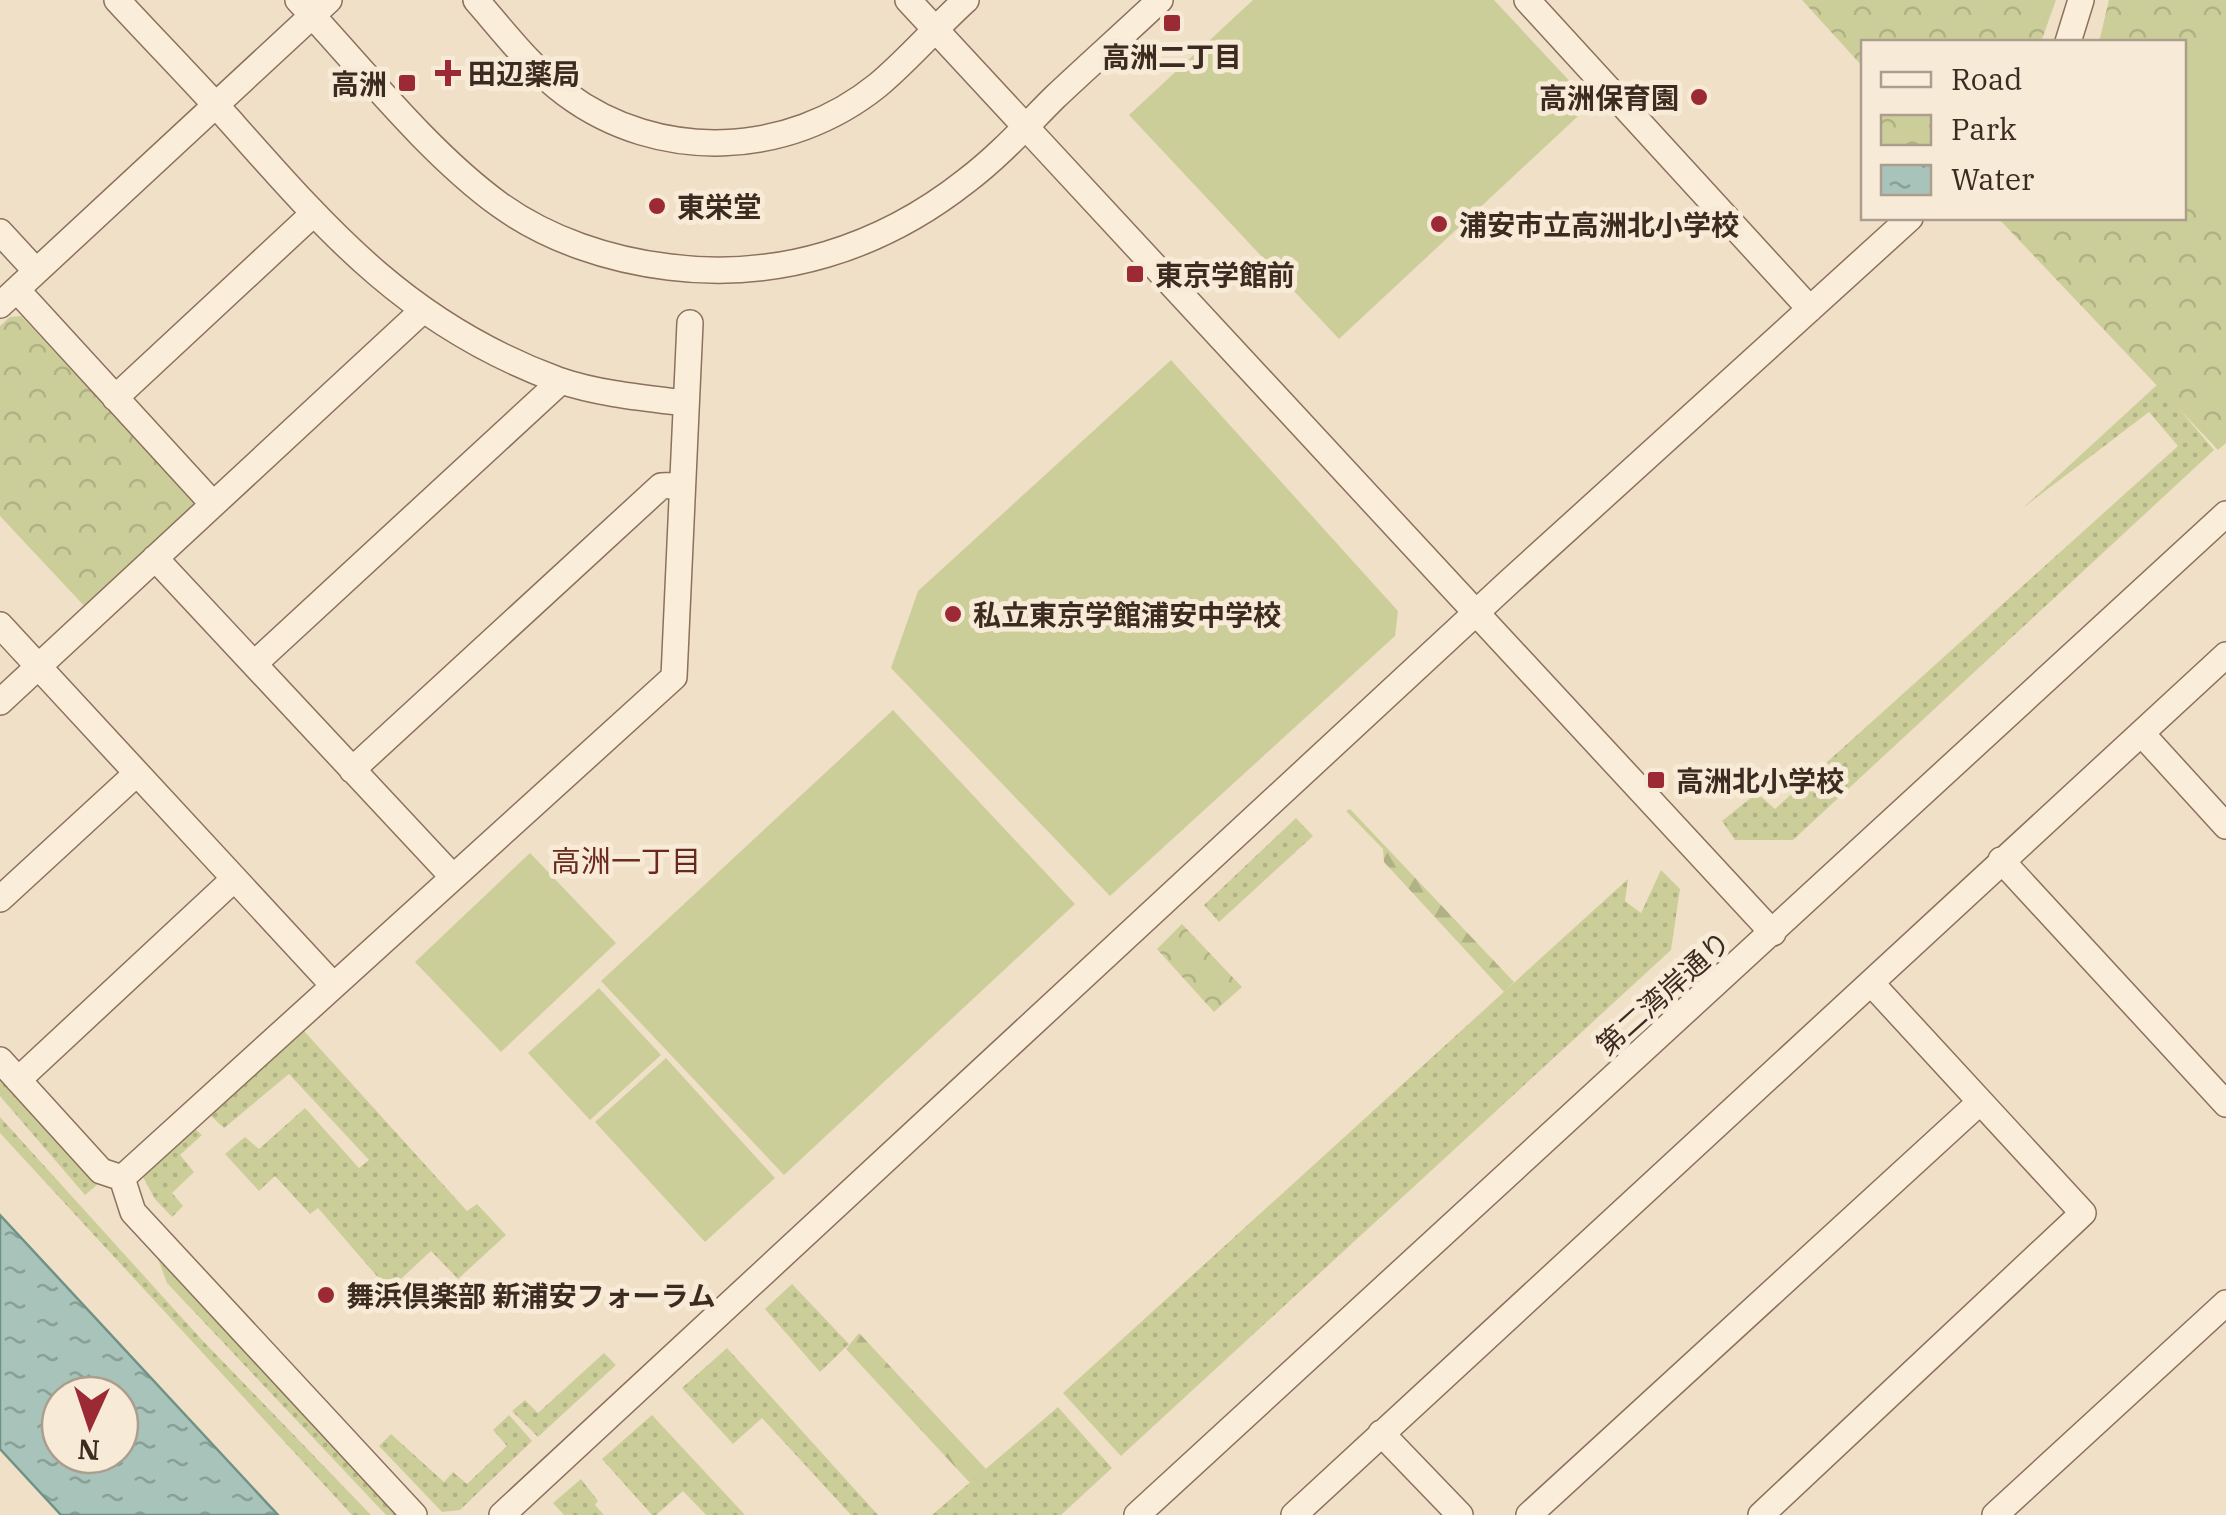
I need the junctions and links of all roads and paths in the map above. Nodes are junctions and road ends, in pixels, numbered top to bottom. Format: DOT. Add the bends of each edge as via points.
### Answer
graph roads {
  1 [pos="117,0"];
  2 [pos="476,0"];
  3 [pos="908,0"];
  4 [pos="966,0"];
  5 [pos="1160,0"];
  6 [pos="1527,0"];
  7 [pos="2081,0"];
  8 [pos="313,5"];
  9 [pos="936,28"];
  10 [pos="2069,40"];
  11 [pos="216,105"];
  12 [pos="1026,126"];
  13 [pos="313,214"];
  14 [pos="1908,220"];
  15 [pos="0,232"];
  16 [pos="36,271"];
  17 [pos="8,297"];
  18 [pos="1810,309"];
  19 [pos="422,310"];
  20 [pos="690,322"];
  21 [pos="562,381"];
  22 [pos="115,398"];
  23 [pos="686,403"];
  24 [pos="682,485"];
  25 [pos="213,504"];
  26 [pos="2226,514"];
  27 [pos="155,558"];
  28 [pos="1476,612"];
  29 [pos="0,626"];
  30 [pos="2226,656"];
  31 [pos="254,664"];
  32 [pos="38,666"];
  33 [pos="0,702"];
  34 [pos="2142,734"];
  35 [pos="352,770"];
  36 [pos="136,774"];
  37 [pos="2226,826"];
  38 [pos="2001,860"];
  39 [pos="452,876"];
  40 [pos="234,879"];
  41 [pos="0,899"];
  42 [pos="1772,933"];
  43 [pos="1872,984"];
  44 [pos="333,985"];
  45 [pos="0,1060"];
  46 [pos="18,1080"];
  47 [pos="1980,1102"];
  48 [pos="2226,1104"];
  49 [pos="122,1178"];
  50 [pos="2226,1303"];
  51 [pos="1382,1433"];
  52 [pos="414,1515"];
  53 [pos="502,1515"];
  54 [pos="1138,1515"];
  55 [pos="1294,1515"];
  56 [pos="1460,1515"];
  57 [pos="1529,1515"];
  58 [pos="1761,1515"];
  59 [pos="1995,1515"];
  1 -- 11 [label="street"];
  2 -- 9 [label="street" via="539,70 583,106 625,128 696,143 764,139 827,118 878,84"];
  3 -- 9 [label="street"];
  4 -- 9 [label="street"];
  5 -- 12 [label="street"];
  6 -- 18 [label="street"];
  7 -- 10 [label="street"];
  8 -- 11 [label="street"];
  8 -- 12 [label="street" via="423,134 502,206 552,234 644,264 753,270 856,246 924,212"];
  9 -- 12 [label="street"];
  11 -- 13 [label="street"];
  11 -- 16 [label="street"];
  12 -- 28 [label="street"];
  13 -- 19 [label="street"];
  13 -- 22 [label="street"];
  14 -- 18 [label="street"];
  15 -- 16 [label="street"];
  16 -- 17 [label="street"];
  17 -- 22 [label="street"];
  18 -- 28 [label="street"];
  19 -- 21 [label="street" via="498,355"];
  19 -- 25 [label="street"];
  20 -- 23 [label="street"];
  21 -- 23 [label="street"];
  21 -- 31 [label="street"];
  22 -- 25 [label="street"];
  23 -- 24 [label="street"];
  24 -- 35 [label="street" via="661,486"];
  24 -- 39 [label="street" via="674,678"];
  25 -- 27 [label="street"];
  26 -- 42 [label="street, 第二湾岸通り"];
  27 -- 31 [label="street"];
  27 -- 32 [label="street"];
  28 -- 42 [label="street"];
  28 -- 53 [label="street"];
  29 -- 32 [label="street"];
  30 -- 34 [label="street"];
  31 -- 35 [label="street"];
  32 -- 33 [label="street"];
  32 -- 36 [label="street"];
  34 -- 37 [label="street"];
  34 -- 38 [label="street"];
  35 -- 39 [label="street"];
  36 -- 40 [label="street"];
  36 -- 41 [label="street"];
  38 -- 43 [label="street"];
  38 -- 48 [label="street"];
  39 -- 44 [label="street"];
  40 -- 44 [label="street"];
  40 -- 46 [label="street"];
  42 -- 54 [label="street, 第二湾岸通り"];
  43 -- 47 [label="street"];
  43 -- 51 [label="street"];
  44 -- 49 [label="street"];
  45 -- 46 [label="street"];
  46 -- 49 [label="street" via="101,1172"];
  47 -- 57 [label="street"];
  47 -- 58 [label="street" via="2083,1213"];
  49 -- 52 [label="street" via="133,1212"];
  50 -- 59 [label="street"];
  51 -- 55 [label="street"];
  51 -- 56 [label="street"];
}
